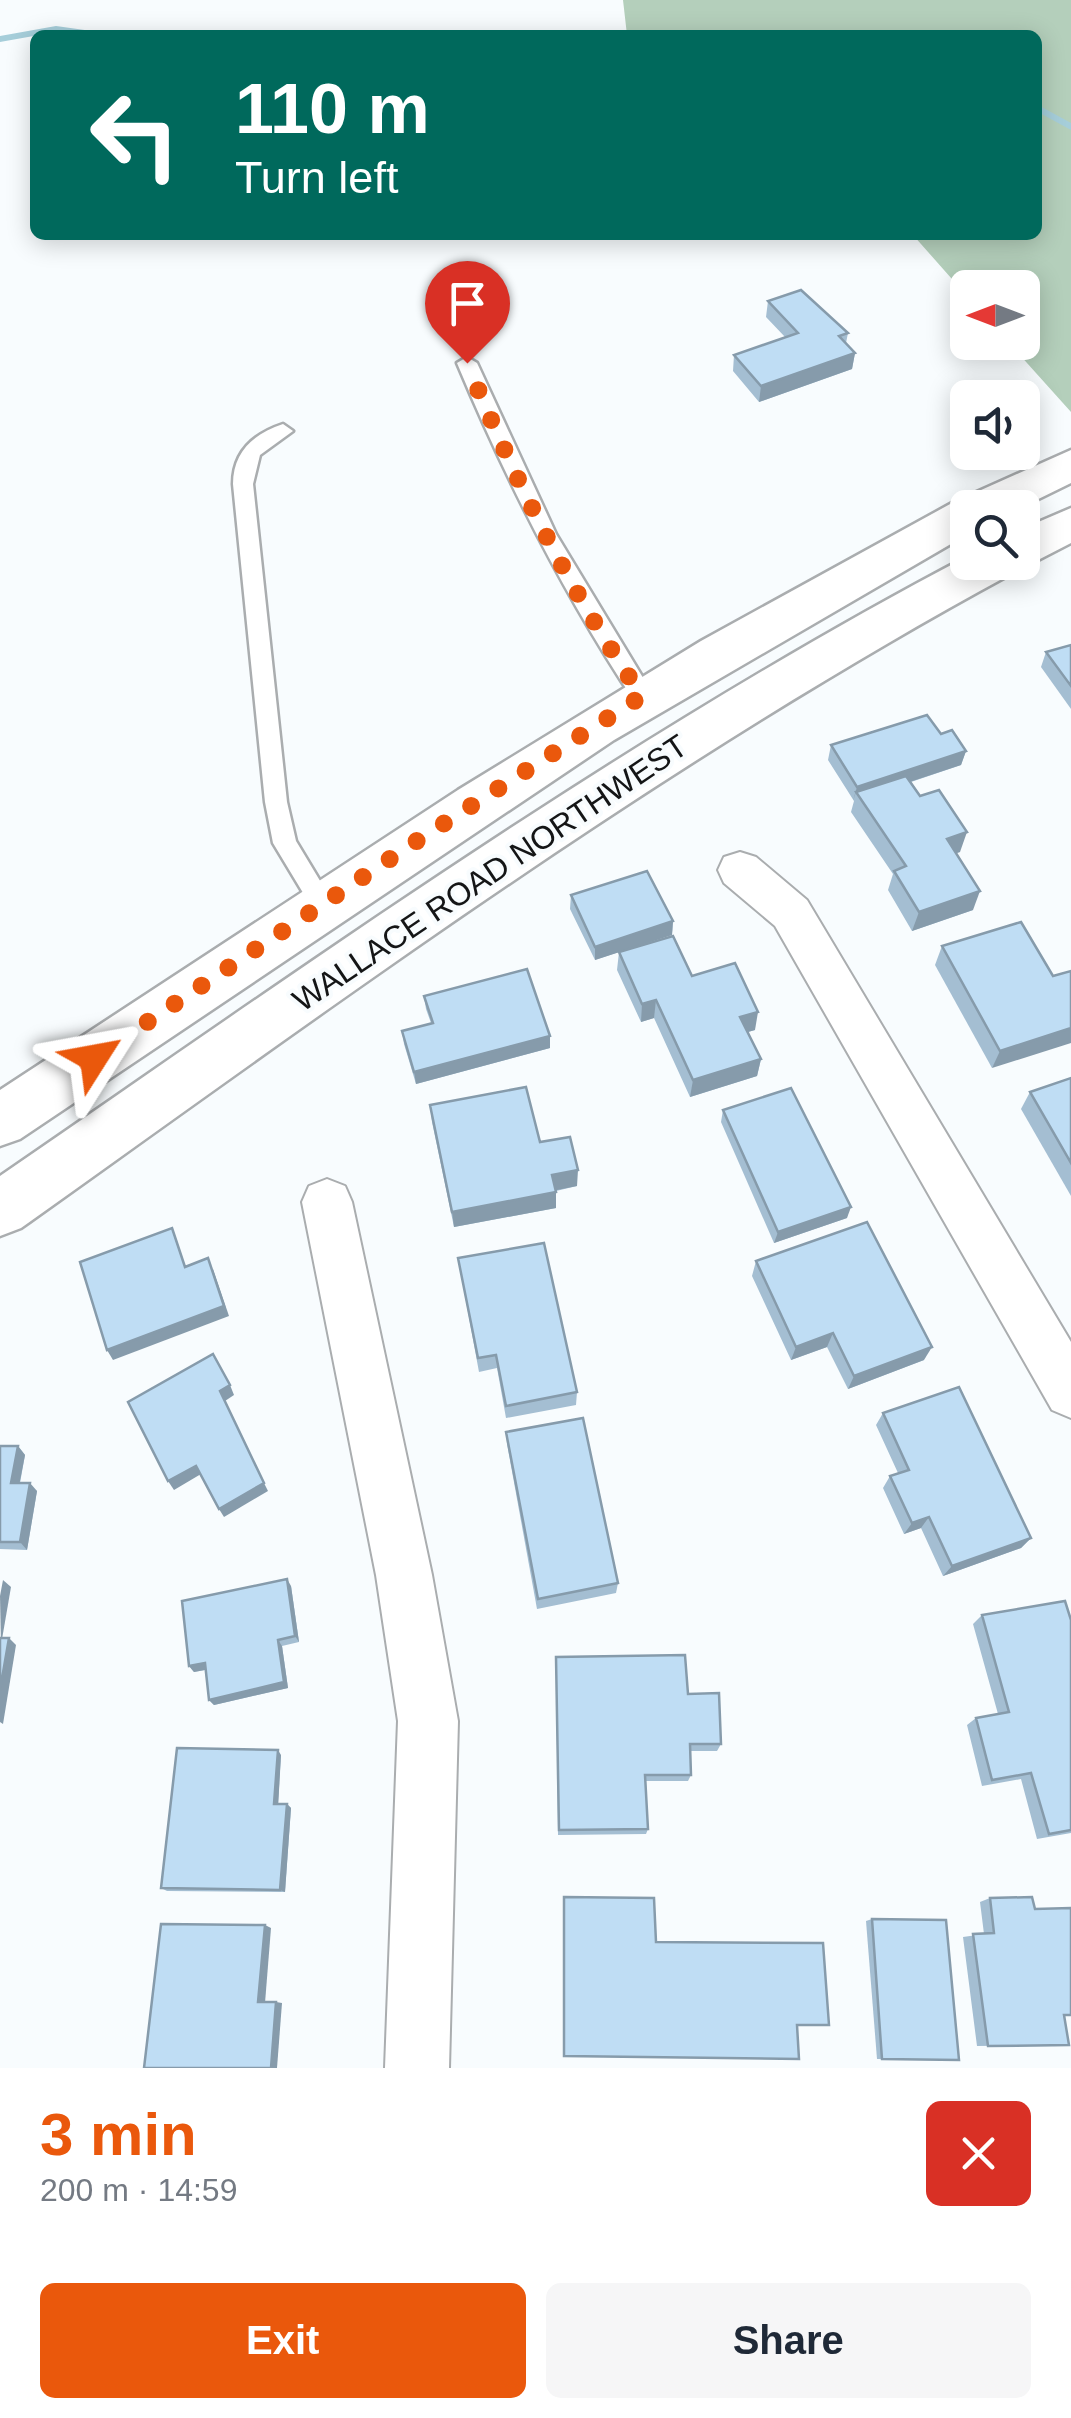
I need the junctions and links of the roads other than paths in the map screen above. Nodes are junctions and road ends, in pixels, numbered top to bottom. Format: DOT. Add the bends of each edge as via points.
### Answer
graph roads {
  1 [pos="467,363"];
  2 [pos="284,431"];
  3 [pos="1071,465"];
  4 [pos="1018,490"];
  5 [pos="950,523"];
  6 [pos="1071,524"];
  7 [pos="1040,539"];
  8 [pos="962,580"];
  9 [pos="642,696"];
  10 [pos="740,870"];
  11 [pos="322,904"];
  12 [pos="0,1120"];
  13 [pos="327,1202"];
  14 [pos="0,1209"];
  15 [pos="1071,1392"];
  16 [pos="417,2068"];
  1 -- 9 [label="lane" via="512,472 586,614"];
  2 -- 11 [label="lane" via="248,454 243,484 276,802 285,843"];
  3 -- 4 [label="main road"];
  5 -- 9 [label="main road, WALLACE ROAD NORTHWEST"];
  6 -- 7 [label="main road"];
  8 -- 14 [label="main road, WALLACE ROAD NORTHWEST" via="829,652 649,766"];
  9 -- 11 [label="main road, WALLACE ROAD NORTHWEST"];
  10 -- 15 [label="street" via="790,913"];
  11 -- 12 [label="main road, WALLACE ROAD NORTHWEST"];
  13 -- 16 [label="street" via="428,1720"];
}
